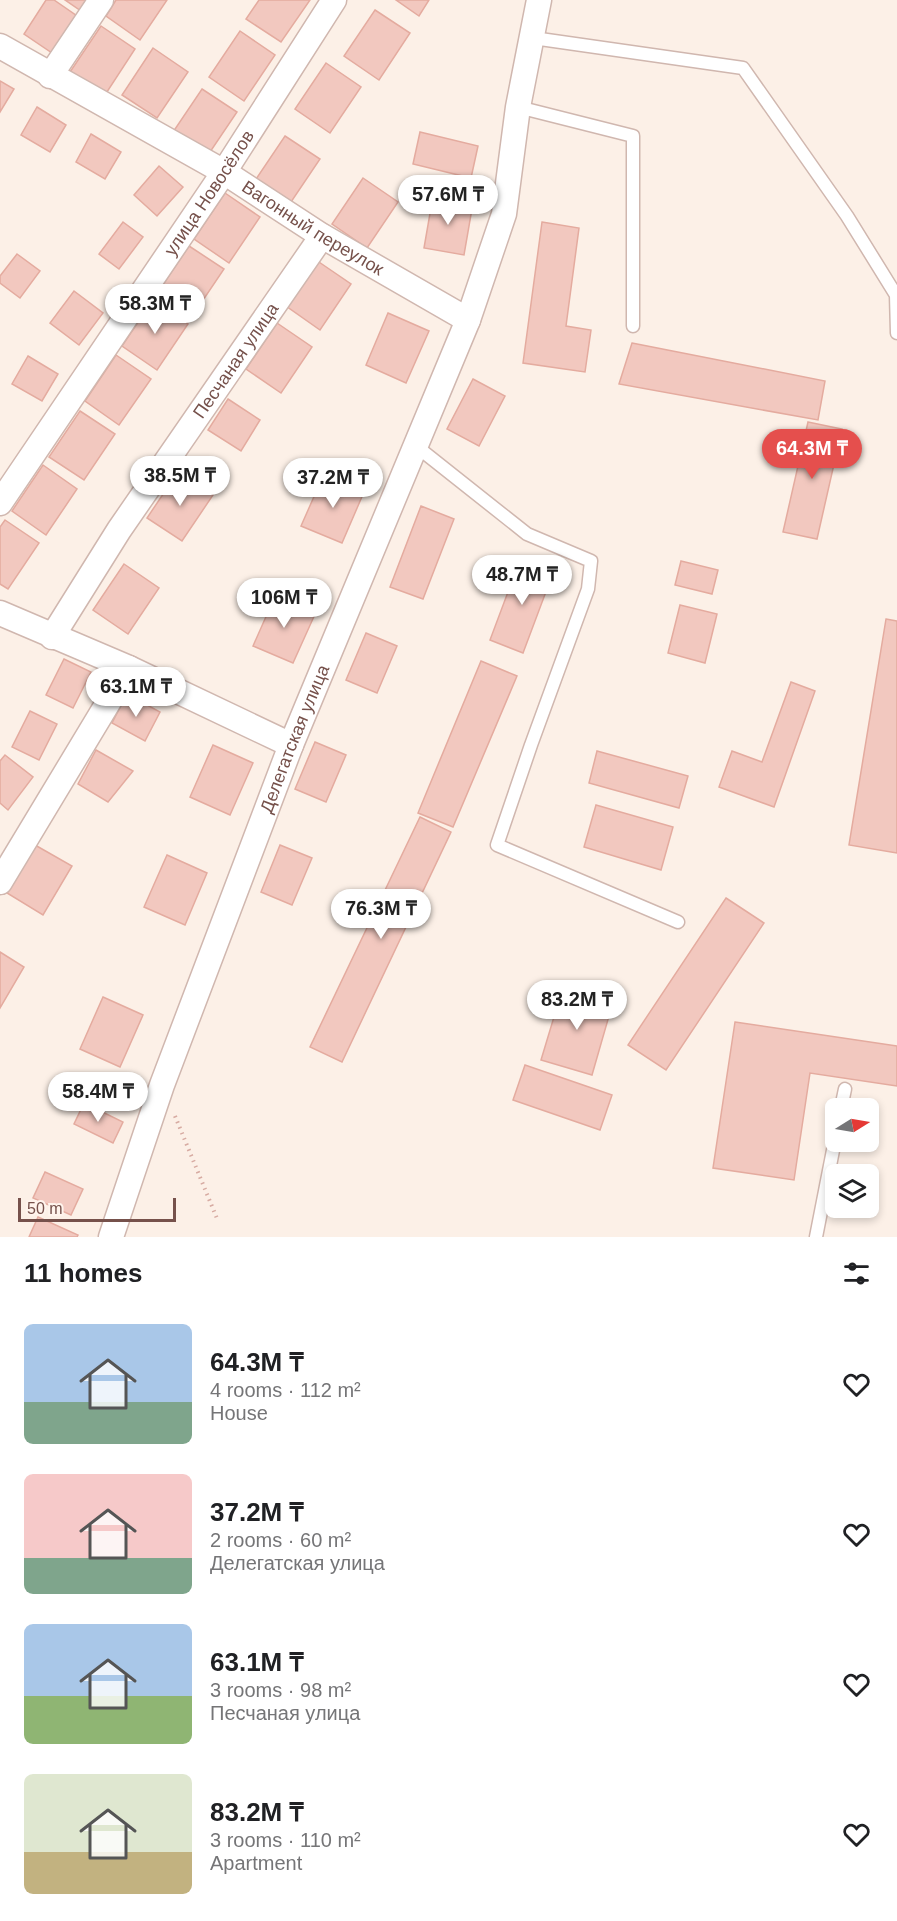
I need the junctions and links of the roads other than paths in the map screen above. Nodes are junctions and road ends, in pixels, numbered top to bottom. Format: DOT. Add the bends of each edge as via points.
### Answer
graph roads {
  1 [pos="101,0"];
  2 [pos="334,0"];
  3 [pos="539,0"];
  4 [pos="533,38"];
  5 [pos="0,46"];
  6 [pos="50,76"];
  7 [pos="518,107"];
  8 [pos="224,172"];
  9 [pos="322,236"];
  10 [pos="897,294"];
  11 [pos="468,320"];
  12 [pos="633,326"];
  13 [pos="897,333"];
  14 [pos="416,446"];
  15 [pos="0,503"];
  16 [pos="0,613"];
  17 [pos="52,636"];
  18 [pos="129,668"];
  19 [pos="291,745"];
  20 [pos="0,882"];
  21 [pos="678,922"];
  22 [pos="845,1089"];
  23 [pos="843,1098"];
  24 [pos="833,1152"];
  25 [pos="111,1237"];
  26 [pos="816,1237"];
  1 -- 6 [label="street"];
  2 -- 8 [label="street, улица Новосёлов"];
  3 -- 4 [label="street, Делегатская улица"];
  4 -- 7 [label="street, Делегатская улица"];
  4 -- 10 [label="lane" via="743,68"];
  5 -- 6 [label="street, Вагонный переулок"];
  6 -- 8 [label="street, Вагонный переулок"];
  7 -- 11 [label="street, Делегатская улица" via="504,214"];
  7 -- 12 [label="lane" via="633,136"];
  8 -- 9 [label="street, Вагонный переулок"];
  8 -- 15 [label="street, улица Новосёлов"];
  9 -- 11 [label="street, Вагонный переулок"];
  9 -- 17 [label="street, Песчаная улица" via="119,530"];
  10 -- 13 [label="lane"];
  11 -- 14 [label="street, Делегатская улица"];
  14 -- 19 [label="street, Делегатская улица"];
  14 -- 21 [label="lane" via="527,534 591,561 588,589 498,845"];
  16 -- 17 [label="street"];
  17 -- 18 [label="street"];
  18 -- 19 [label="street"];
  18 -- 20 [label="street"];
  19 -- 25 [label="street, Делегатская улица" via="162,1085"];
  22 -- 23 [label="lane"];
  24 -- 26 [label="lane"];
}
